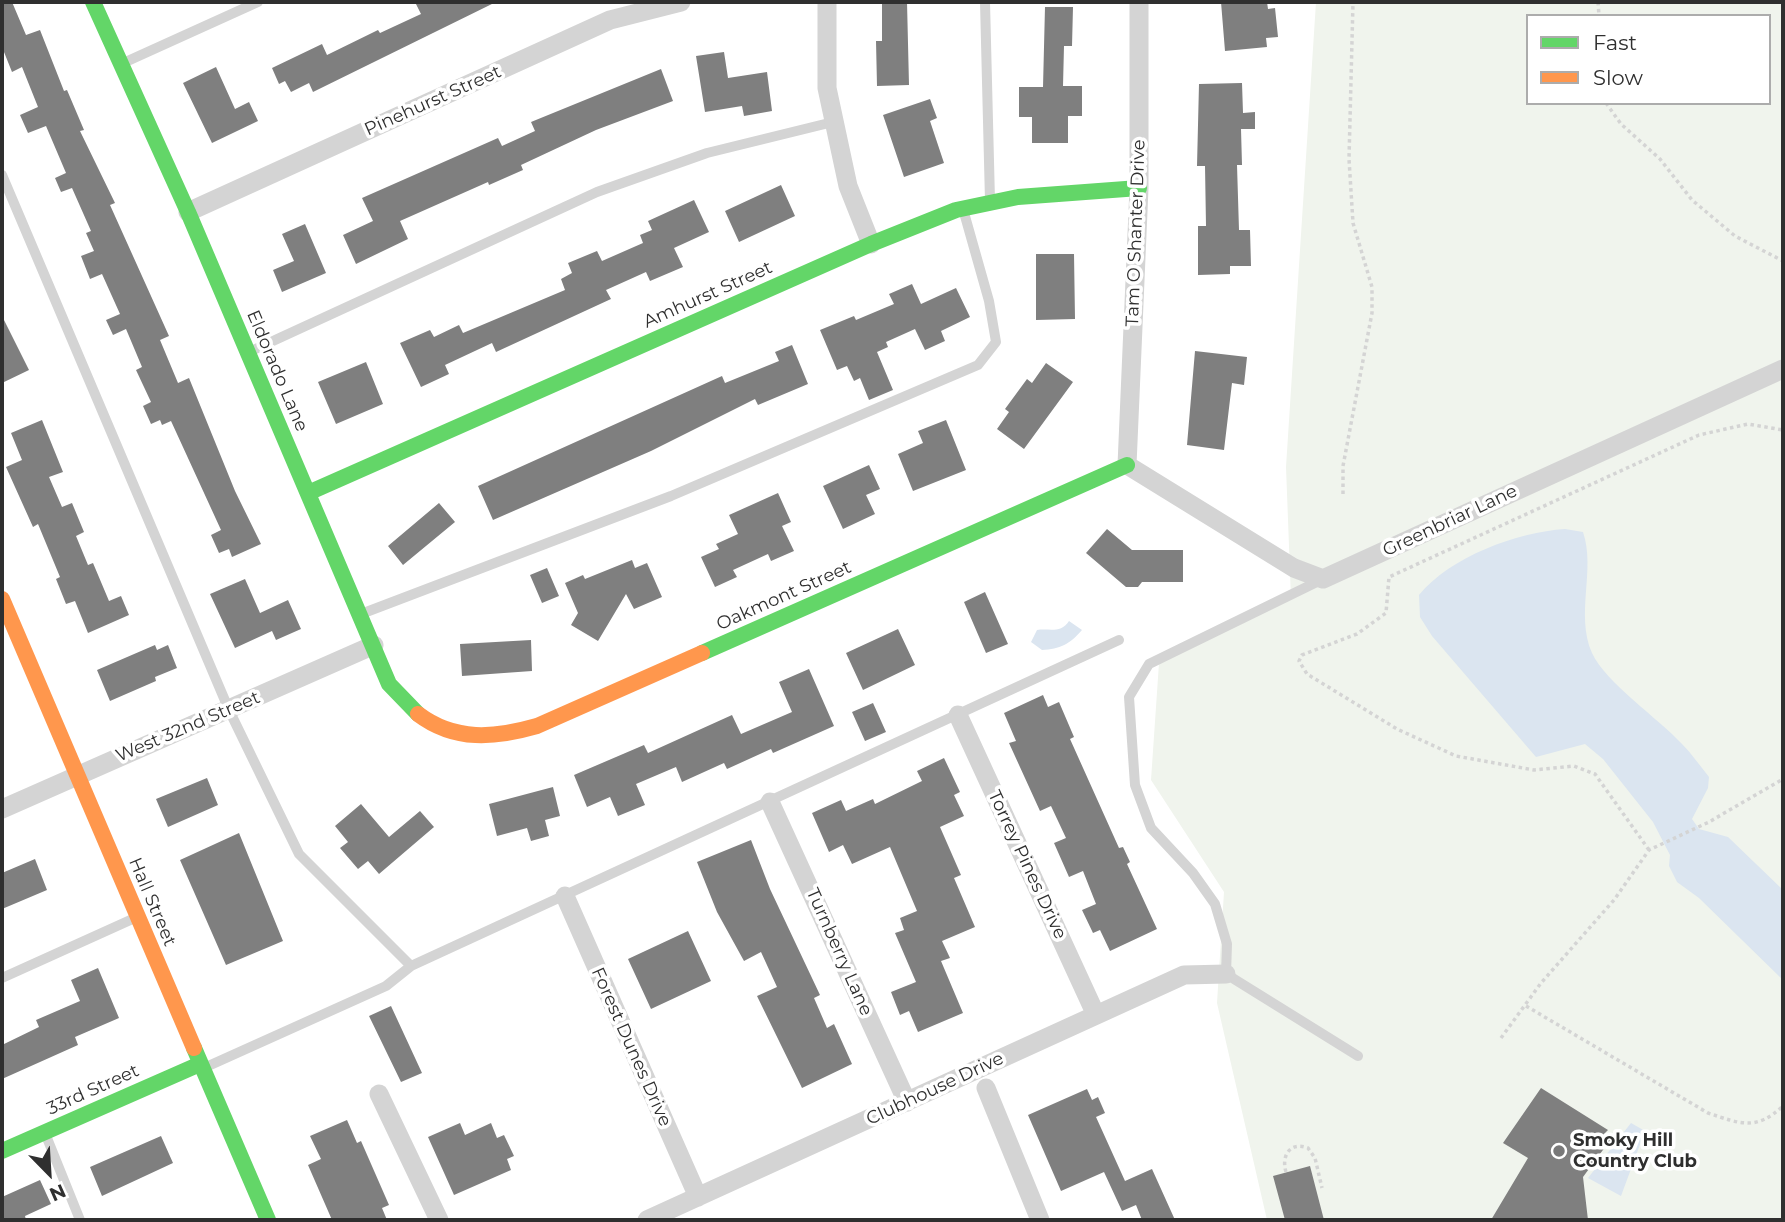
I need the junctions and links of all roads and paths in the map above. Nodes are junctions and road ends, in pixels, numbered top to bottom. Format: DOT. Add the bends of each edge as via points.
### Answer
graph roads {
  1 [pos="93,2"];
  2 [pos="258,2"];
  3 [pos="681,2"];
  4 [pos="827,2"];
  5 [pos="985,2"];
  6 [pos="1139,2"];
  7 [pos="1353,2"];
  8 [pos="121,64"];
  9 [pos="1607,105"];
  10 [pos="833,122"];
  11 [pos="2,175"];
  12 [pos="1139,188"];
  13 [pos="990,203"];
  14 [pos="963,208"];
  15 [pos="188,212"];
  16 [pos="871,244"];
  17 [pos="1783,261"];
  18 [pos="248,353"];
  19 [pos="1783,369"];
  20 [pos="1783,430"];
  21 [pos="1127,465"];
  22 [pos="308,493"];
  23 [pos="1343,494"];
  24 [pos="1323,579"];
  25 [pos="2,599"];
  26 [pos="360,614"];
  27 [pos="9,635"];
  28 [pos="1119,640"];
  29 [pos="373,645"];
  30 [pos="229,710"];
  31 [pos="958,715"];
  32 [pos="451,733"];
  33 [pos="76,776"];
  34 [pos="1783,779"];
  35 [pos="771,802"];
  36 [pos="2,809"];
  37 [pos="1649,849"];
  38 [pos="565,896"];
  39 [pos="138,917"];
  40 [pos="411,966"];
  41 [pos="1226,974"];
  42 [pos="2,978"];
  43 [pos="1526,1006"];
  44 [pos="1096,1016"];
  45 [pos="1501,1038"];
  46 [pos="1359,1056"];
  47 [pos="201,1067"];
  48 [pos="986,1088"];
  49 [pos="379,1094"];
  50 [pos="906,1102"];
  51 [pos="1783,1106"];
  52 [pos="44,1132"];
  53 [pos="2,1151"];
  54 [pos="1286,1172"];
  55 [pos="1322,1188"];
  56 [pos="698,1197"];
  57 [pos="80,1220"];
  58 [pos="268,1220"];
  59 [pos="439,1220"];
  60 [pos="647,1220"];
  61 [pos="1040,1220"];
  1 -- 8 [label="street, Eldorado Lane"];
  2 -- 8 [label="lane"];
  3 -- 15 [label="street, Pinehurst Street" via="610,20"];
  4 -- 10 [label="street" via="827,88"];
  5 -- 13 [label="lane"];
  6 -- 12 [label="street, Tam O Shanter Drive"];
  7 -- 23 [label="path" via="1349,159 1353,223 1372,300 1343,466"];
  8 -- 15 [label="street, Eldorado Lane"];
  9 -- 17 [label="path" via="1701,208 1735,236"];
  10 -- 16 [label="street" via="848,186"];
  10 -- 18 [label="lane" via="707,153 608,187"];
  11 -- 30 [label="lane"];
  12 -- 13 [label="street, Amhurst Street"];
  12 -- 21 [label="street, Tam O Shanter Drive"];
  13 -- 14 [label="street, Amhurst Street"];
  14 -- 16 [label="street, Amhurst Street"];
  14 -- 26 [label="lane" via="996,342 978,365 671,496"];
  15 -- 18 [label="street, Eldorado Lane"];
  16 -- 22 [label="street, Amhurst Street"];
  18 -- 22 [label="street, Eldorado Lane"];
  19 -- 24 [label="street, Greenbriar Lane"];
  20 -- 37 [label="path" via="1748,424 1699,435 1389,577 1386,613 1357,634 1302,654 1299,661 1307,674 1385,722 1456,756 1534,770 1574,766 1595,774"];
  21 -- 24 [label="street" via="1294,568"];
  21 -- 32 [label="street, Oakmont Street" via="537,726 502,737"];
  22 -- 26 [label="street, Eldorado Lane"];
  24 -- 41 [label="lane" via="1149,664 1129,697 1135,785 1151,828 1215,904 1227,944"];
  25 -- 27 [label="street, Hall Street"];
  26 -- 29 [label="street, Eldorado Lane"];
  27 -- 33 [label="street, Hall Street"];
  28 -- 31 [label="lane"];
  29 -- 30 [label="street, West 32nd Street"];
  29 -- 32 [label="street, Eldorado Lane" via="389,684 411,711"];
  30 -- 33 [label="street, West 32nd Street"];
  30 -- 40 [label="lane" via="299,853"];
  31 -- 35 [label="lane"];
  31 -- 44 [label="street, Torrey Pines Drive"];
  33 -- 36 [label="street, West 32nd Street"];
  33 -- 39 [label="street, Hall Street"];
  34 -- 37 [label="path" via="1709,822"];
  35 -- 38 [label="lane"];
  35 -- 50 [label="street, Turnberry Lane"];
  37 -- 43 [label="path" via="1614,900"];
  38 -- 40 [label="lane"];
  38 -- 56 [label="street, Forest Dunes Drive"];
  39 -- 42 [label="lane"];
  39 -- 47 [label="street, Hall Street"];
  40 -- 47 [label="lane" via="386,986"];
  41 -- 44 [label="street, Clubhouse Drive" via="1184,975"];
  41 -- 46 [label="lane"];
  43 -- 45 [label="path"];
  43 -- 51 [label="path" via="1708,1113 1741,1124 1767,1121"];
  44 -- 50 [label="street, Clubhouse Drive"];
  47 -- 52 [label="street, 33rd Street"];
  47 -- 58 [label="street, Hall Street"];
  48 -- 61 [label="street"];
  49 -- 59 [label="street"];
  50 -- 56 [label="street, Clubhouse Drive"];
  52 -- 53 [label="street, 33rd Street"];
  52 -- 57 [label="lane"];
  54 -- 55 [label="path" via="1287,1151 1308,1148"];
  56 -- 60 [label="street, Clubhouse Drive"];
}
